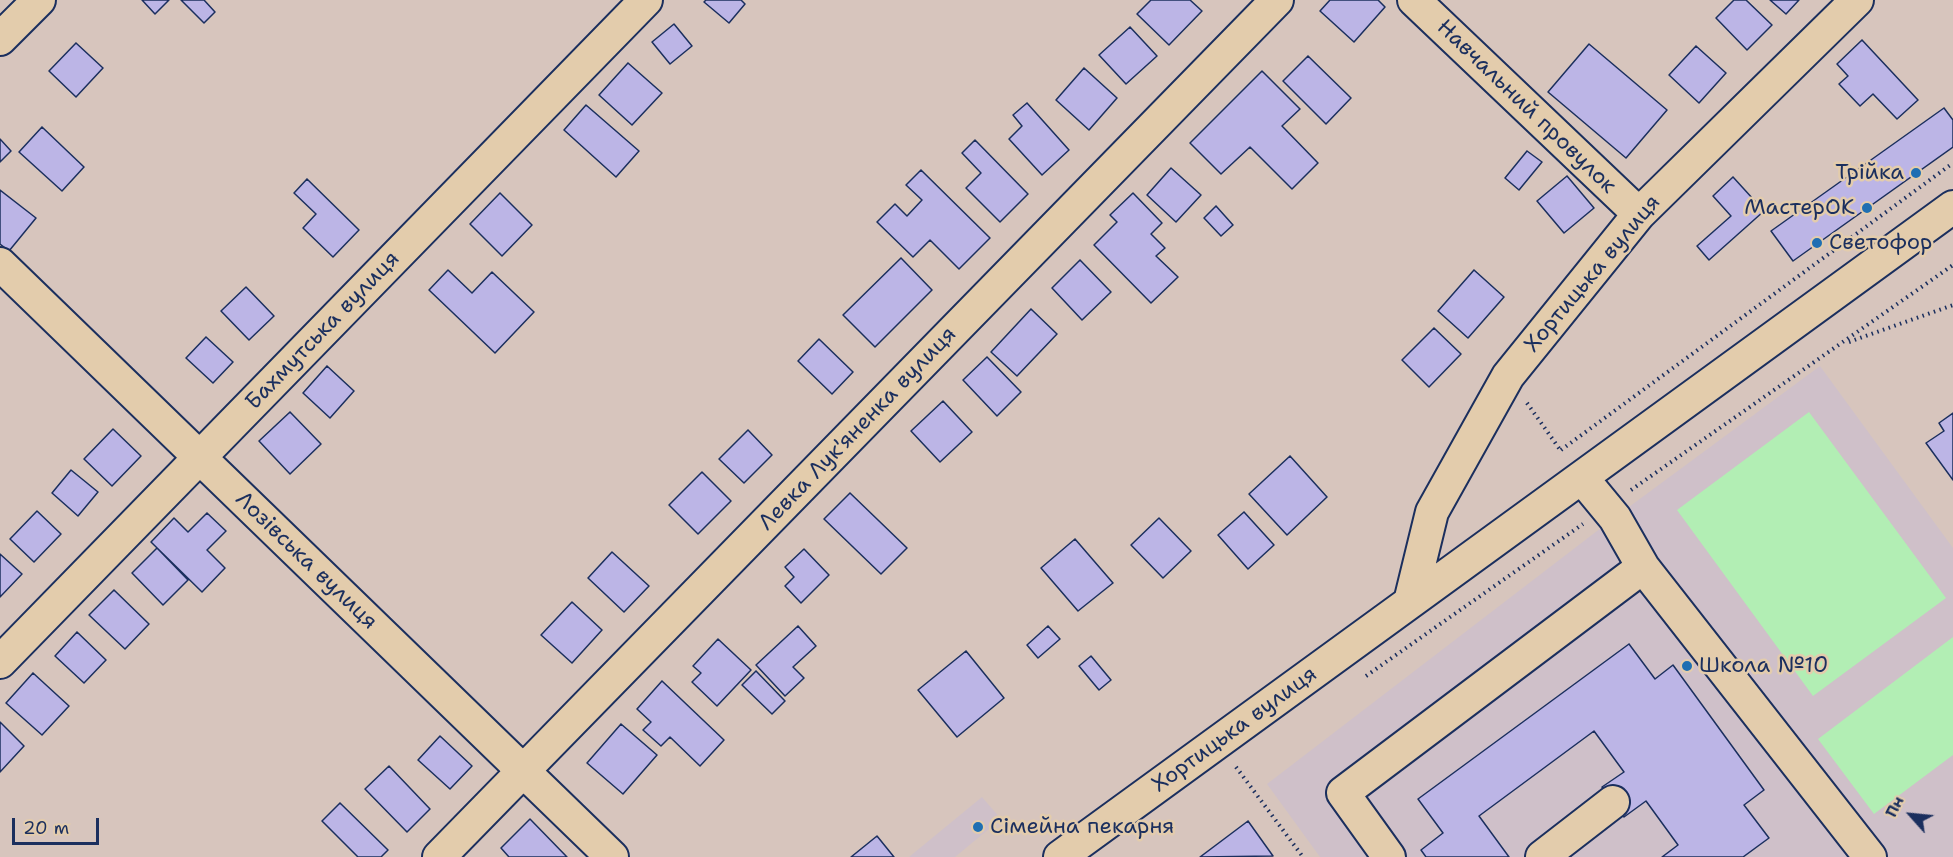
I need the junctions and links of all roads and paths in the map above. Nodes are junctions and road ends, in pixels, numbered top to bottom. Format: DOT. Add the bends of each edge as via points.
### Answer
graph roads {
  1 [pos="39,0"];
  2 [pos="646,0"];
  3 [pos="1277,0"];
  4 [pos="1414,0"];
  5 [pos="1857,0"];
  6 [pos="0,39"];
  7 [pos="1953,163"];
  8 [pos="1953,207"];
  9 [pos="1639,214"];
  10 [pos="0,264"];
  11 [pos="1953,265"];
  12 [pos="1953,305"];
  13 [pos="1842,344"];
  14 [pos="1509,376"];
  15 [pos="199,457"];
  16 [pos="1582,478"];
  17 [pos="1606,508"];
  18 [pos="1643,567"];
  19 [pos="1410,602"];
  20 [pos="0,662"];
  21 [pos="1362,678"];
  22 [pos="1245,760"];
  23 [pos="1235,766"];
  24 [pos="523,771"];
  25 [pos="1226,773"];
  26 [pos="1613,802"];
  27 [pos="439,857"];
  28 [pos="612,857"];
  29 [pos="1060,857"];
  30 [pos="1302,857"];
  31 [pos="1389,857"];
  32 [pos="1542,857"];
  33 [pos="1870,857"];
  1 -- 6 [label="street"];
  2 -- 15 [label="street, Бахмутська вулиця"];
  3 -- 24 [label="street, Левка Лук'яненка вулиця"];
  4 -- 9 [label="street, Навчальний провулок"];
  5 -- 9 [label="street, Хортицька вулиця"];
  7 -- 14 [label="path" via="1561,450"];
  8 -- 16 [label="street, Хортицька вулиця"];
  9 -- 14 [label="street, Хортицька вулиця"];
  10 -- 15 [label="street, Лозівська вулиця"];
  11 -- 13 [label="path"];
  12 -- 13 [label="path"];
  13 -- 17 [label="path"];
  14 -- 19 [label="street, Хортицька вулиця" via="1432,512"];
  15 -- 20 [label="street, Бахмутська вулиця"];
  15 -- 24 [label="street, Лозівська вулиця"];
  16 -- 17 [label="street"];
  16 -- 19 [label="street, Хортицька вулиця"];
  17 -- 18 [label="street"];
  17 -- 21 [label="path"];
  18 -- 31 [label="street" via="1343,794"];
  18 -- 33 [label="street"];
  19 -- 29 [label="street, Хортицька вулиця"];
  22 -- 23 [label="path"];
  23 -- 25 [label="path"];
  23 -- 30 [label="path"];
  24 -- 27 [label="street, Левка Лук'яненка вулиця"];
  24 -- 28 [label="street, Лозівська вулиця"];
  26 -- 32 [label="street"];
}
